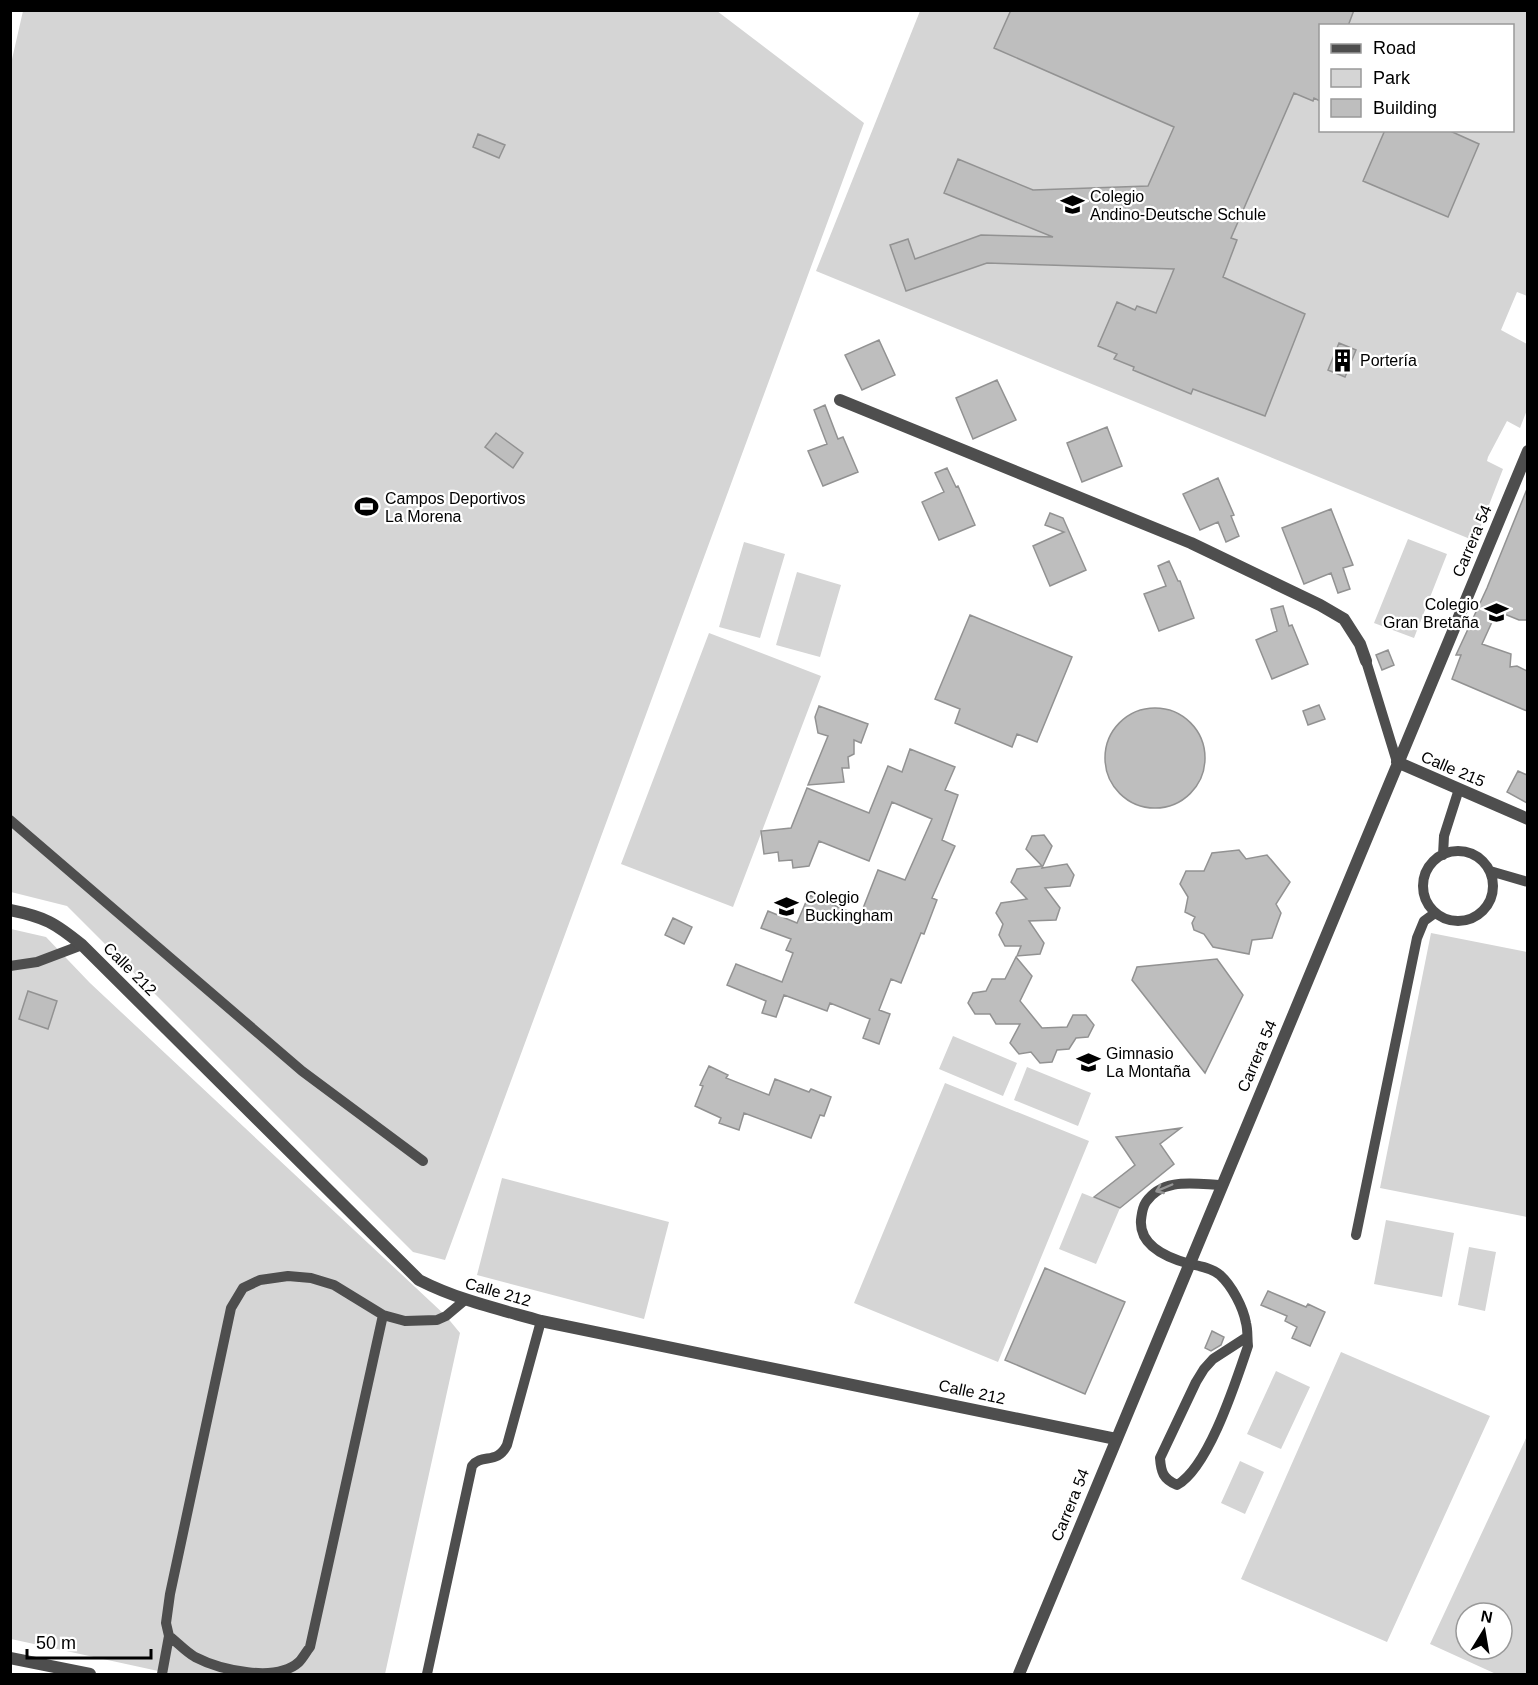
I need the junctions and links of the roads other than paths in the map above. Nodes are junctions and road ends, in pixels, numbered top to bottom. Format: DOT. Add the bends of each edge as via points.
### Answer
graph roads {
  1 [pos="840,399"];
  2 [pos="1527,451"];
  3 [pos="1366,661"];
  4 [pos="1398,762"];
  5 [pos="1459,789"];
  6 [pos="1527,819"];
  7 [pos="10,820"];
  8 [pos="1443,855"];
  9 [pos="1490,871"];
  10 [pos="1527,882"];
  11 [pos="10,910"];
  12 [pos="1435,913"];
  13 [pos="82,945"];
  14 [pos="10,966"];
  15 [pos="423,1161"];
  16 [pos="1221,1185"];
  17 [pos="1356,1235"];
  18 [pos="1189,1264"];
  19 [pos="465,1300"];
  20 [pos="383,1316"];
  21 [pos="541,1321"];
  22 [pos="1247,1337"];
  23 [pos="1116,1439"];
  24 [pos="170,1636"];
  25 [pos="10,1658"];
  26 [pos="90,1674"];
  27 [pos="162,1674"];
  28 [pos="427,1674"];
  29 [pos="1019,1674"];
  1 -- 3 [label="street" via="1191,543 1320,605 1344,619"];
  2 -- 4 [label="street, Carrera 54"];
  3 -- 4 [label="lane, Calle 215"];
  4 -- 5 [label="street, Calle 215"];
  4 -- 16 [label="street, Carrera 54"];
  5 -- 6 [label="street, Calle 215"];
  5 -- 8 [label="lane" via="1444,836"];
  7 -- 15 [label="lane" via="302,1071"];
  8 -- 9 [label="lane" via="1469,853"];
  8 -- 12 [label="lane" via="1432,863 1423,889"];
  9 -- 10 [label="lane"];
  9 -- 12 [label="lane" via="1492,898 1485,910 1461,921 1447,920"];
  11 -- 13 [label="street, Calle 212" via="56,924"];
  12 -- 17 [label="lane" via="1425,921 1417,938"];
  13 -- 14 [label="lane" via="37,962"];
  13 -- 19 [label="street, Calle 212" via="419,1280"];
  16 -- 18 [label="street, Carrera 54"];
  16 -- 18 [label="lane, one-way" via="1169,1185 1158,1189 1142,1207 1140,1230 1146,1240 1153,1248"];
  18 -- 22 [label="lane" via="1218,1274 1227,1284 1247,1324"];
  18 -- 23 [label="street, Carrera 54"];
  19 -- 20 [label="lane" via="437,1320 405,1321"];
  19 -- 21 [label="street, Calle 212"];
  20 -- 24 [label="lane" via="310,1647 298,1663 281,1672 252,1673 195,1656"];
  20 -- 24 [label="lane" via="334,1285 311,1278 260,1280 243,1288 231,1308 170,1594 166,1623"];
  21 -- 23 [label="street, Calle 212"];
  21 -- 28 [label="lane" via="507,1445 503,1453 478,1460 472,1466"];
  22 -- 22 [label="lane" via="1248,1346 1221,1420 1194,1470 1177,1485 1166,1480 1160,1458 1196,1382 1213,1359"];
  23 -- 29 [label="street, Carrera 54"];
  24 -- 27 [label="lane"];
  25 -- 26 [label="street"];
}
